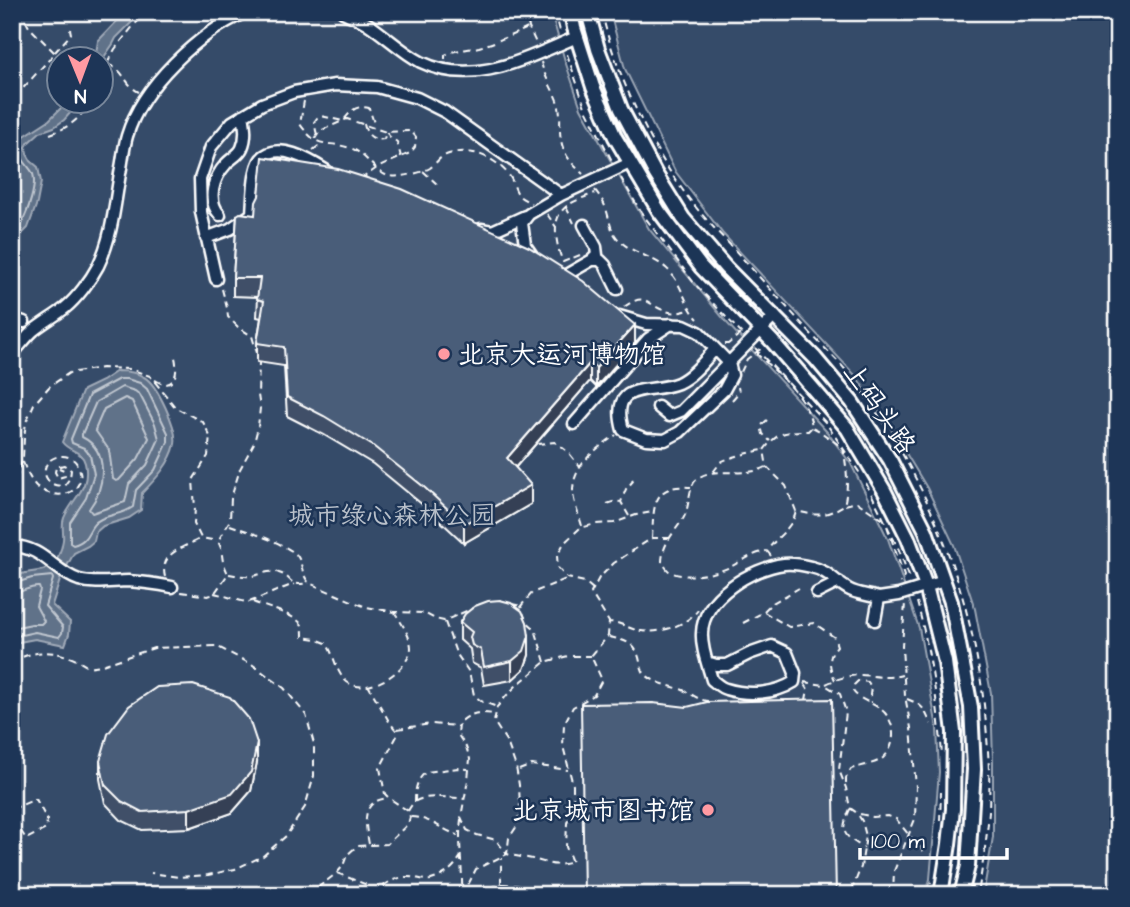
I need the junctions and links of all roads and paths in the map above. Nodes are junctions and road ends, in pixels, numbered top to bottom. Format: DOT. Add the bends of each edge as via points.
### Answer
graph roads {
  1 [pos="21,12"];
  2 [pos="148,12"];
  3 [pos="246,12"];
  4 [pos="343,12"];
  5 [pos="526,12"];
  6 [pos="555,12"];
  7 [pos="570,12"];
  8 [pos="588,12"];
  9 [pos="529,28"];
  10 [pos="71,29"];
  11 [pos="577,37"];
  12 [pos="563,43"];
  13 [pos="48,46"];
  14 [pos="61,46"];
  15 [pos="116,48"];
  16 [pos="538,53"];
  17 [pos="46,63"];
  18 [pos="116,67"];
  19 [pos="442,70"];
  20 [pos="308,90"];
  21 [pos="147,97"];
  22 [pos="14,98"];
  23 [pos="243,115"];
  24 [pos="80,116"];
  25 [pos="329,118"];
  26 [pos="343,121"];
  27 [pos="364,124"];
  28 [pos="327,127"];
  29 [pos="375,127"];
  30 [pos="12,128"];
  31 [pos="386,132"];
  32 [pos="50,134"];
  33 [pos="317,135"];
  34 [pos="315,140"];
  35 [pos="321,144"];
  36 [pos="313,150"];
  37 [pos="401,158"];
  38 [pos="630,163"];
  39 [pos="377,168"];
  40 [pos="616,169"];
  41 [pos="423,171"];
  42 [pos="332,175"];
  43 [pos="360,179"];
  44 [pos="590,181"];
  45 [pos="438,185"];
  46 [pos="596,192"];
  47 [pos="561,195"];
  48 [pos="540,207"];
  49 [pos="566,207"];
  50 [pos="529,214"];
  51 [pos="220,215"];
  52 [pos="470,224"];
  53 [pos="580,226"];
  54 [pos="556,228"];
  55 [pos="206,238"];
  56 [pos="584,253"];
  57 [pos="592,261"];
  58 [pos="547,264"];
  59 [pos="216,279"];
  60 [pos="576,282"];
  61 [pos="617,289"];
  62 [pos="607,306"];
  63 [pos="691,310"];
  64 [pos="617,314"];
  65 [pos="775,316"];
  66 [pos="672,324"];
  67 [pos="703,325"];
  68 [pos="762,331"];
  69 [pos="750,342"];
  70 [pos="719,346"];
  71 [pos="758,351"];
  72 [pos="12,354"];
  73 [pos="174,354"];
  74 [pos="729,363"];
  75 [pos="154,380"];
  76 [pos="732,400"];
  77 [pos="657,407"];
  78 [pos="767,420"];
  79 [pos="574,424"];
  80 [pos="812,427"];
  81 [pos="617,434"];
  82 [pos="770,441"];
  83 [pos="538,444"];
  84 [pos="843,448"];
  85 [pos="764,450"];
  86 [pos="22,461"];
  87 [pos="767,467"];
  88 [pos="59,468"];
  89 [pos="580,468"];
  90 [pos="713,473"];
  91 [pos="631,476"];
  92 [pos="692,487"];
  93 [pos="12,491"];
  94 [pos="621,502"];
  95 [pos="607,504"];
  96 [pos="844,505"];
  97 [pos="12,508"];
  98 [pos="796,511"];
  99 [pos="653,512"];
  100 [pos="630,517"];
  101 [pos="887,523"];
  102 [pos="229,524"];
  103 [pos="582,527"];
  104 [pos="201,538"];
  105 [pos="652,538"];
  106 [pos="670,538"];
  107 [pos="218,541"];
  108 [pos="15,546"];
  109 [pos="767,551"];
  110 [pos="772,557"];
  111 [pos="229,573"];
  112 [pos="567,578"];
  113 [pos="944,581"];
  114 [pos="839,582"];
  115 [pos="309,583"];
  116 [pos="295,584"];
  117 [pos="899,585"];
  118 [pos="926,586"];
  119 [pos="172,587"];
  120 [pos="799,588"];
  121 [pos="593,589"];
  122 [pos="913,590"];
  123 [pos="214,593"];
  124 [pos="817,593"];
  125 [pos="879,598"];
  126 [pos="253,602"];
  127 [pos="905,602"];
  128 [pos="506,603"];
  129 [pos="521,606"];
  130 [pos="475,608"];
  131 [pos="698,609"];
  132 [pos="395,612"];
  133 [pos="764,612"];
  134 [pos="875,620"];
  135 [pos="444,621"];
  136 [pos="609,622"];
  137 [pos="743,623"];
  138 [pos="591,656"];
  139 [pos="12,662"];
  140 [pos="545,662"];
  141 [pos="706,662"];
  142 [pos="904,675"];
  143 [pos="794,680"];
  144 [pos="835,680"];
  145 [pos="368,685"];
  146 [pos="825,685"];
  147 [pos="905,699"];
  148 [pos="871,703"];
  149 [pos="497,708"];
  150 [pos="496,714"];
  151 [pos="931,724"];
  152 [pos="459,726"];
  153 [pos="396,730"];
  154 [pos="942,755"];
  155 [pos="469,769"];
  156 [pos="517,770"];
  157 [pos="569,771"];
  158 [pos="942,781"];
  159 [pos="846,788"];
  160 [pos="389,798"];
  161 [pos="465,799"];
  162 [pos="415,802"];
  163 [pos="850,808"];
  164 [pos="12,809"];
  165 [pos="408,811"];
  166 [pos="858,813"];
  167 [pos="12,817"];
  168 [pos="410,817"];
  169 [pos="461,817"];
  170 [pos="940,823"];
  171 [pos="459,835"];
  172 [pos="909,835"];
  173 [pos="369,845"];
  174 [pos="864,848"];
  175 [pos="507,854"];
  176 [pos="926,854"];
  177 [pos="502,855"];
  178 [pos="461,856"];
  179 [pos="933,872"];
  180 [pos="151,873"];
  181 [pos="337,873"];
  182 [pos="501,884"];
  183 [pos="12,886"];
  184 [pos="316,889"];
  185 [pos="20,891"];
  186 [pos="12,894"];
  187 [pos="375,894"];
  188 [pos="77,895"];
  189 [pos="308,895"];
  190 [pos="318,895"];
  191 [pos="464,895"];
  192 [pos="540,895"];
  193 [pos="850,895"];
  194 [pos="893,895"];
  195 [pos="928,895"];
  196 [pos="941,895"];
  197 [pos="961,895"];
  1 -- 13 [label="path"];
  2 -- 15 [label="path"];
  3 -- 21 [label="street" via="182,55"];
  4 -- 19 [label="street" via="421,62"];
  5 -- 9 [label="path"];
  6 -- 12 [label="path"];
  7 -- 11 [label="main road, 上码头路"];
  8 -- 65 [label="main road, 上码头路" via="621,109 655,173 683,218"];
  9 -- 16 [label="path"];
  9 -- 19 [label="path" via="482,46 452,51 445,55"];
  10 -- 14 [label="path"];
  11 -- 12 [label="street"];
  11 -- 38 [label="main road, 上码头路" via="593,87"];
  12 -- 16 [label="street"];
  12 -- 40 [label="path" via="585,107"];
  16 -- 19 [label="street" via="492,70"];
  16 -- 44 [label="path" via="559,106 564,150 570,163"];
  17 -- 22 [label="path"];
  18 -- 21 [label="path" via="133,89"];
  20 -- 23 [label="street"];
  20 -- 34 [label="path" via="300,124"];
  20 -- 47 [label="street" via="335,85 377,87 417,98 445,112"];
  21 -- 72 [label="street" via="127,134 117,202 98,266 66,307 33,331"];
  22 -- 30 [label="path" via="12,106 19,118"];
  23 -- 51 [label="street" via="246,130 241,150 214,181 212,196"];
  23 -- 55 [label="street" via="211,147 200,179"];
  24 -- 32 [label="path"];
  25 -- 26 [label="path"];
  25 -- 28 [label="path"];
  25 -- 33 [label="path" via="314,122"];
  26 -- 27 [label="path"];
  26 -- 28 [label="path"];
  26 -- 29 [label="path" via="361,106 369,108"];
  27 -- 29 [label="path"];
  27 -- 31 [label="path" via="377,140 384,139"];
  28 -- 33 [label="path"];
  29 -- 31 [label="path"];
  31 -- 37 [label="path" via="397,142"];
  31 -- 37 [label="path" via="411,131 416,137 410,153"];
  33 -- 34 [label="path"];
  34 -- 35 [label="path"];
  35 -- 36 [label="path"];
  35 -- 39 [label="path" via="358,150"];
  37 -- 39 [label="path"];
  38 -- 40 [label="street"];
  38 -- 68 [label="main road, 上码头路" via="701,267"];
  39 -- 41 [label="path" via="398,177"];
  39 -- 43 [label="path"];
  40 -- 44 [label="street"];
  40 -- 70 [label="path" via="641,212 694,283 741,333"];
  41 -- 45 [label="path"];
  41 -- 48 [label="path" via="447,154 489,157 508,174 518,195"];
  42 -- 55 [label="street" via="296,153 273,152 260,160 252,214"];
  44 -- 46 [label="path"];
  44 -- 47 [label="street"];
  46 -- 49 [label="path"];
  46 -- 63 [label="path" via="617,238 667,269"];
  47 -- 48 [label="street"];
  48 -- 50 [label="street"];
  48 -- 54 [label="path"];
  49 -- 53 [label="path"];
  49 -- 54 [label="path"];
  50 -- 52 [label="street" via="492,231"];
  50 -- 58 [label="street" via="522,223 525,245 534,258"];
  53 -- 57 [label="street" via="596,247"];
  54 -- 56 [label="path" via="563,262"];
  55 -- 59 [label="street"];
  57 -- 60 [label="street" via="562,273"];
  57 -- 61 [label="street" via="606,265"];
  59 -- 102 [label="path" via="225,294 228,317 252,336 260,367 258,427 236,482"];
  62 -- 64 [label="street"];
  63 -- 64 [label="path" via="670,313 644,299"];
  63 -- 67 [label="path"];
  64 -- 66 [label="street" via="646,324"];
  65 -- 68 [label="street"];
  65 -- 113 [label="main road, 上码头路" via="852,402 890,460 926,531"];
  66 -- 70 [label="street" via="699,332"];
  66 -- 79 [label="street" via="648,339"];
  68 -- 69 [label="street"];
  68 -- 118 [label="main road, 上码头路" via="847,428 884,490"];
  69 -- 71 [label="path, 上码头路"];
  69 -- 74 [label="street"];
  70 -- 74 [label="street"];
  70 -- 74 [label="street" via="681,382 635,390 625,397 620,420 623,430 646,439 666,440 680,432 724,390 732,375"];
  71 -- 76 [label="path" via="747,359 737,381 739,392"];
  71 -- 80 [label="path" via="797,394"];
  71 -- 84 [label="path, 上码头路" via="826,423"];
  73 -- 75 [label="path" via="174,378 164,384"];
  74 -- 77 [label="street" via="681,411 669,416"];
  75 -- 86 [label="path" via="130,369 69,373 34,404 26,422"];
  75 -- 104 [label="path" via="176,408 202,422 210,436 208,456 193,480 194,524"];
  78 -- 82 [label="path" via="761,426 762,434"];
  80 -- 82 [label="path"];
  80 -- 84 [label="path"];
  81 -- 89 [label="path"];
  82 -- 85 [label="path"];
  83 -- 89 [label="path" via="555,442"];
  84 -- 96 [label="path" via="848,492"];
  84 -- 101 [label="path, 上码头路"];
  85 -- 87 [label="path"];
  85 -- 90 [label="path" via="720,462"];
  86 -- 88 [label="path" via="37,487 64,495 74,490 81,472 68,456 56,456 47,462 45,471 55,485 64,486 70,478 71,470 64,465 56,467 58,478 65,476"];
  86 -- 93 [label="path"];
  87 -- 90 [label="path" via="757,472"];
  87 -- 98 [label="path" via="786,486"];
  89 -- 103 [label="path" via="573,492"];
  90 -- 92 [label="path" via="698,478"];
  91 -- 94 [label="path" via="633,481"];
  92 -- 99 [label="path" via="670,488 657,499"];
  92 -- 106 [label="path" via="687,513"];
  94 -- 95 [label="path"];
  94 -- 100 [label="path"];
  96 -- 98 [label="path" via="816,516"];
  96 -- 101 [label="path" via="857,502"];
  97 -- 108 [label="path"];
  98 -- 109 [label="path" via="790,526"];
  99 -- 100 [label="path"];
  99 -- 105 [label="path"];
  100 -- 103 [label="path"];
  101 -- 117 [label="path" via="904,576"];
  101 -- 122 [label="path, 上码头路"];
  102 -- 107 [label="path"];
  102 -- 115 [label="path" via="292,551"];
  103 -- 112 [label="path" via="557,556 558,568"];
  104 -- 107 [label="path"];
  104 -- 119 [label="path" via="167,558 163,569"];
  105 -- 106 [label="path"];
  105 -- 121 [label="path" via="614,563"];
  106 -- 109 [label="path" via="662,562 670,572 691,576 713,573"];
  107 -- 111 [label="path"];
  108 -- 119 [label="street" via="33,550 80,581"];
  109 -- 110 [label="path"];
  111 -- 116 [label="path" via="249,577 277,572"];
  111 -- 123 [label="path"];
  112 -- 121 [label="path"];
  112 -- 129 [label="path" via="532,593"];
  113 -- 118 [label="street"];
  113 -- 197 [label="main road, 上码头路" via="971,707 974,769 968,866"];
  114 -- 124 [label="street"];
  114 -- 125 [label="street" via="849,590"];
  114 -- 141 [label="street" via="813,567 786,563 732,585 705,618"];
  115 -- 116 [label="path"];
  115 -- 132 [label="path" via="366,607"];
  116 -- 126 [label="path"];
  118 -- 122 [label="street"];
  118 -- 196 [label="main road, 上码头路" via="945,662 954,732 953,809"];
  119 -- 123 [label="path" via="180,592"];
  120 -- 133 [label="path"];
  121 -- 136 [label="path"];
  122 -- 125 [label="street"];
  122 -- 154 [label="path, 上码头路" via="931,659"];
  123 -- 126 [label="path"];
  125 -- 134 [label="street"];
  126 -- 145 [label="path" via="301,623 303,637 326,643 348,682"];
  127 -- 142 [label="path"];
  128 -- 129 [label="path"];
  129 -- 140 [label="path" via="526,621 535,629"];
  130 -- 135 [label="path"];
  131 -- 136 [label="path" via="693,617 657,632"];
  132 -- 135 [label="path" via="424,612"];
  132 -- 145 [label="path" via="410,642 408,657 388,678"];
  133 -- 137 [label="path"];
  133 -- 144 [label="path" via="789,627 814,623 834,637 837,646 829,664"];
  135 -- 149 [label="path" via="469,673 474,695"];
  136 -- 138 [label="path" via="608,636"];
  138 -- 140 [label="path"];
  138 -- 157 [label="path" via="602,680 594,695 573,707 564,724"];
  139 -- 180 [label="path" via="40,652 75,658 88,667 154,648 216,646 284,688 306,715 314,744 314,776 305,807 286,836 263,856 235,869 179,877"];
  140 -- 149 [label="path"];
  141 -- 143 [label="street" via="712,680 725,689 772,691"];
  141 -- 143 [label="street" via="727,665 772,646 787,653"];
  142 -- 144 [label="path"];
  142 -- 147 [label="path"];
  143 -- 146 [label="path"];
  144 -- 146 [label="path"];
  145 -- 153 [label="path"];
  146 -- 159 [label="path" via="840,694 846,712 839,770"];
  147 -- 151 [label="path" via="920,705"];
  147 -- 172 [label="path" via="916,787 915,819"];
  148 -- 148 [label="path" via="853,691 858,681 871,687"];
  148 -- 159 [label="path" via="885,713 893,739 881,759 851,769"];
  149 -- 150 [label="path"];
  150 -- 152 [label="path" via="468,715"];
  150 -- 156 [label="path" via="494,722"];
  152 -- 153 [label="path" via="430,724"];
  152 -- 155 [label="path"];
  153 -- 160 [label="path" via="380,768"];
  155 -- 161 [label="path"];
  155 -- 162 [label="path" via="426,772 417,782"];
  156 -- 157 [label="path" via="532,765"];
  156 -- 175 [label="path" via="520,807"];
  157 -- 175 [label="path" via="573,803 566,847 572,862 550,865"];
  158 -- 170 [label="path"];
  159 -- 163 [label="path"];
  160 -- 165 [label="path"];
  160 -- 173 [label="path" via="368,807"];
  161 -- 162 [label="path"];
  161 -- 169 [label="path"];
  162 -- 165 [label="path"];
  163 -- 166 [label="path"];
  163 -- 174 [label="path" via="844,831 848,839"];
  164 -- 167 [label="path" via="36,799 47,820 46,829 26,839"];
  165 -- 168 [label="path"];
  166 -- 172 [label="path" via="896,818"];
  166 -- 174 [label="path" via="866,836"];
  168 -- 171 [label="path"];
  168 -- 173 [label="path" via="387,844"];
  169 -- 171 [label="path"];
  169 -- 175 [label="path" via="467,830 496,840"];
  171 -- 178 [label="path"];
  172 -- 176 [label="path"];
  172 -- 194 [label="path" via="894,871"];
  173 -- 181 [label="path" via="357,846"];
  174 -- 193 [label="path"];
  175 -- 177 [label="path"];
  177 -- 182 [label="path"];
  177 -- 191 [label="path" via="476,869"];
  178 -- 187 [label="path" via="453,869 441,876 395,879"];
  178 -- 191 [label="path"];
  179 -- 195 [label="path"];
  181 -- 184 [label="path"];
  181 -- 187 [label="path" via="367,885"];
  182 -- 191 [label="path"];
  182 -- 192 [label="path"];
  183 -- 185 [label="path"];
  184 -- 189 [label="path"];
  184 -- 190 [label="path"];
  185 -- 186 [label="path"];
  185 -- 188 [label="path" via="52,888"];
}
